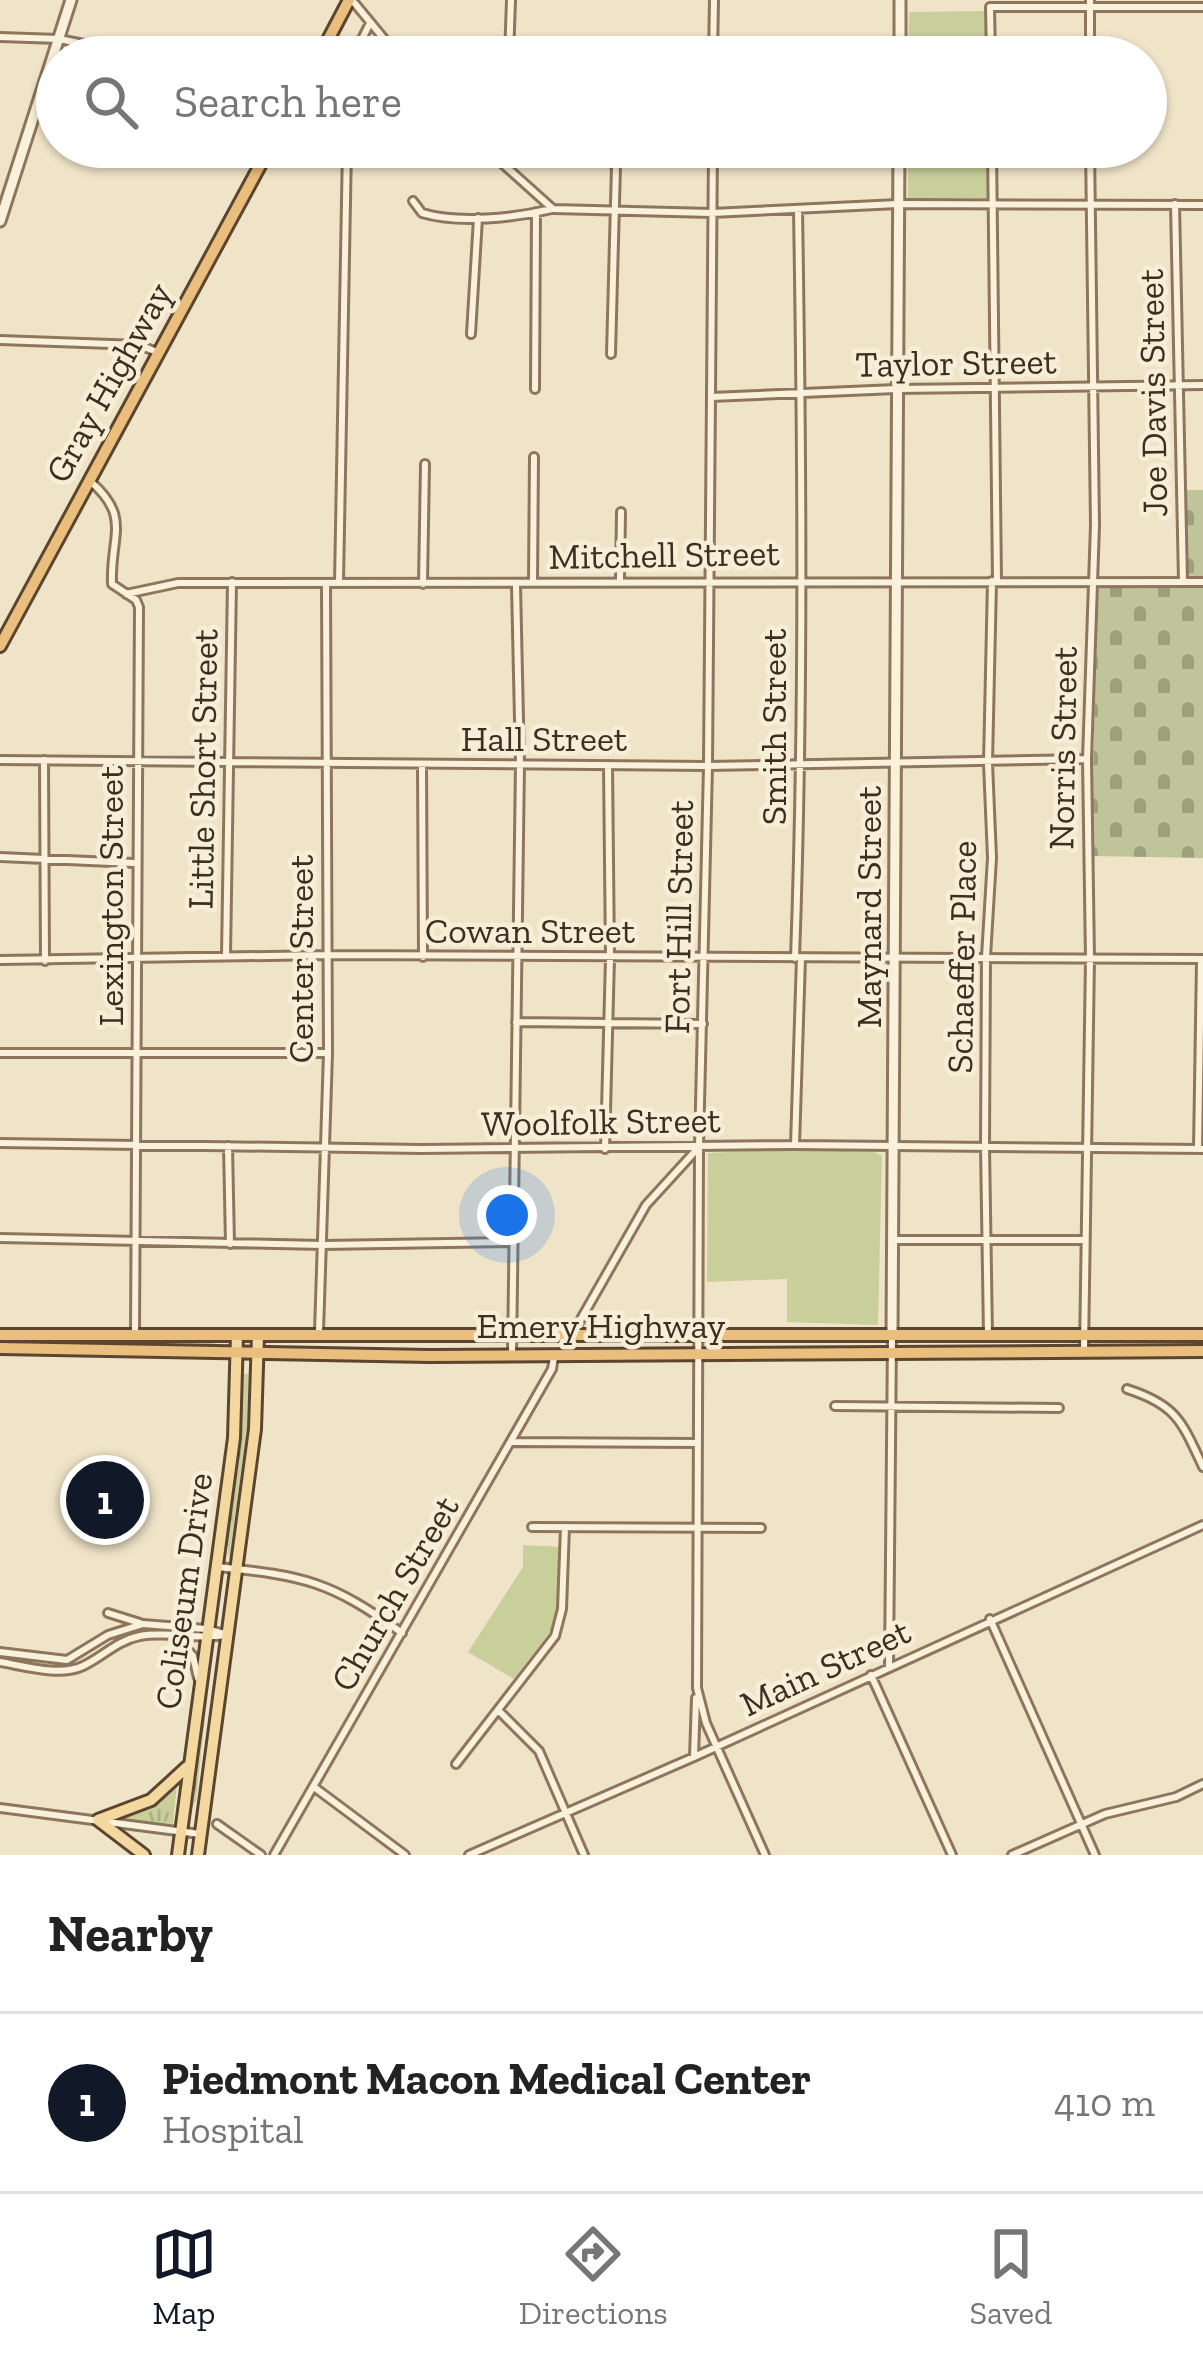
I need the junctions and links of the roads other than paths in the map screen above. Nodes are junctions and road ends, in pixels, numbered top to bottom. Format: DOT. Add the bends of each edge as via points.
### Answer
graph roads {
  1 [pos="71,0"];
  2 [pos="350,0"];
  3 [pos="512,0"];
  4 [pos="714,0"];
  5 [pos="900,0"];
  6 [pos="1090,3"];
  7 [pos="994,5"];
  8 [pos="1203,7"];
  9 [pos="369,25"];
  10 [pos="60,36"];
  11 [pos="330,36"];
  12 [pos="364,36"];
  13 [pos="379,36"];
  14 [pos="511,36"];
  15 [pos="713,36"];
  16 [pos="900,36"];
  17 [pos="992,36"];
  18 [pos="1090,36"];
  19 [pos="0,38"];
  20 [pos="36,39"];
  21 [pos="36,107"];
  22 [pos="259,168"];
  23 [pos="347,168"];
  24 [pos="507,168"];
  25 [pos="616,168"];
  26 [pos="712,168"];
  27 [pos="899,168"];
  28 [pos="992,168"];
  29 [pos="1090,168"];
  30 [pos="413,201"];
  31 [pos="3,202"];
  32 [pos="1090,203"];
  33 [pos="898,204"];
  34 [pos="1175,204"];
  35 [pos="993,205"];
  36 [pos="1203,205"];
  37 [pos="553,209"];
  38 [pos="798,209"];
  39 [pos="615,211"];
  40 [pos="536,212"];
  41 [pos="712,213"];
  42 [pos="478,216"];
  43 [pos="0,221"];
  44 [pos="471,334"];
  45 [pos="0,340"];
  46 [pos="158,353"];
  47 [pos="611,354"];
  48 [pos="1181,385"];
  49 [pos="1203,385"];
  50 [pos="1090,386"];
  51 [pos="993,388"];
  52 [pos="535,389"];
  53 [pos="896,389"];
  54 [pos="801,393"];
  55 [pos="711,397"];
  56 [pos="534,457"];
  57 [pos="425,464"];
  58 [pos="89,480"];
  59 [pos="621,512"];
  60 [pos="620,580"];
  61 [pos="709,580"];
  62 [pos="801,580"];
  63 [pos="896,581"];
  64 [pos="994,581"];
  65 [pos="1092,581"];
  66 [pos="1183,581"];
  67 [pos="232,582"];
  68 [pos="326,582"];
  69 [pos="339,582"];
  70 [pos="533,582"];
  71 [pos="1203,582"];
  72 [pos="423,584"];
  73 [pos="515,584"];
  74 [pos="126,594"];
  75 [pos="0,646"];
  76 [pos="1087,759"];
  77 [pos="0,760"];
  78 [pos="44,760"];
  79 [pos="136,761"];
  80 [pos="228,762"];
  81 [pos="327,763"];
  82 [pos="988,763"];
  83 [pos="422,764"];
  84 [pos="520,764"];
  85 [pos="608,765"];
  86 [pos="800,765"];
  87 [pos="896,765"];
  88 [pos="708,766"];
  89 [pos="0,857"];
  90 [pos="46,860"];
  91 [pos="135,863"];
  92 [pos="328,955"];
  93 [pos="226,956"];
  94 [pos="423,957"];
  95 [pos="517,957"];
  96 [pos="895,957"];
  97 [pos="986,957"];
  98 [pos="610,958"];
  99 [pos="705,958"];
  100 [pos="798,958"];
  101 [pos="1202,958"];
  102 [pos="136,959"];
  103 [pos="1090,959"];
  104 [pos="0,960"];
  105 [pos="45,961"];
  106 [pos="516,1022"];
  107 [pos="606,1023"];
  108 [pos="703,1024"];
  109 [pos="0,1053"];
  110 [pos="137,1053"];
  111 [pos="328,1053"];
  112 [pos="0,1143"];
  113 [pos="795,1144"];
  114 [pos="136,1146"];
  115 [pos="327,1146"];
  116 [pos="894,1146"];
  117 [pos="228,1147"];
  118 [pos="699,1147"];
  119 [pos="985,1147"];
  120 [pos="1087,1148"];
  121 [pos="514,1149"];
  122 [pos="605,1149"];
  123 [pos="1200,1149"];
  124 [pos="699,1174"];
  125 [pos="675,1177"];
  126 [pos="0,1238"];
  127 [pos="892,1240"];
  128 [pos="985,1240"];
  129 [pos="1085,1240"];
  130 [pos="135,1242"];
  131 [pos="512,1243"];
  132 [pos="230,1244"];
  133 [pos="323,1245"];
  134 [pos="0,1335"];
  135 [pos="135,1335"];
  136 [pos="237,1335"];
  137 [pos="258,1335"];
  138 [pos="988,1335"];
  139 [pos="1084,1335"];
  140 [pos="1203,1335"];
  141 [pos="319,1336"];
  142 [pos="572,1336"];
  143 [pos="892,1336"];
  144 [pos="512,1337"];
  145 [pos="700,1337"];
  146 [pos="0,1350"];
  147 [pos="892,1351"];
  148 [pos="1084,1351"];
  149 [pos="1203,1351"];
  150 [pos="238,1353"];
  151 [pos="259,1354"];
  152 [pos="554,1354"];
  153 [pos="699,1354"];
  154 [pos="512,1355"];
  155 [pos="1127,1388"];
  156 [pos="835,1406"];
  157 [pos="891,1407"];
  158 [pos="1059,1408"];
  159 [pos="513,1442"];
  160 [pos="698,1443"];
  161 [pos="1203,1467"];
  162 [pos="1203,1525"];
  163 [pos="532,1527"];
  164 [pos="565,1527"];
  165 [pos="698,1528"];
  166 [pos="761,1528"];
  167 [pos="215,1567"];
  168 [pos="236,1569"];
  169 [pos="108,1612"];
  170 [pos="990,1619"];
  171 [pos="143,1624"];
  172 [pos="402,1633"];
  173 [pos="206,1634"];
  174 [pos="228,1635"];
  175 [pos="174,1636"];
  176 [pos="0,1652"];
  177 [pos="0,1662"];
  178 [pos="889,1667"];
  179 [pos="871,1675"];
  180 [pos="199,1684"];
  181 [pos="697,1688"];
  182 [pos="499,1711"];
  183 [pos="717,1747"];
  184 [pos="694,1757"];
  185 [pos="189,1764"];
  186 [pos="457,1764"];
  187 [pos="1203,1784"];
  188 [pos="314,1787"];
  189 [pos="0,1808"];
  190 [pos="567,1813"];
  191 [pos="98,1820"];
  192 [pos="217,1824"];
  193 [pos="1080,1825"];
  194 [pos="181,1832"];
  195 [pos="200,1834"];
  196 [pos="144,1855"];
  197 [pos="178,1855"];
  198 [pos="198,1855"];
  199 [pos="261,1855"];
  200 [pos="274,1855"];
  201 [pos="405,1855"];
  202 [pos="470,1855"];
  203 [pos="584,1855"];
  204 [pos="765,1855"];
  205 [pos="952,1855"];
  206 [pos="1012,1855"];
  207 [pos="1095,1855"];
  1 -- 10 [label="street"];
  2 -- 9 [label="street"];
  2 -- 11 [label="highway"];
  3 -- 14 [label="street"];
  4 -- 15 [label="street"];
  5 -- 16 [label="street"];
  6 -- 7 [label="street"];
  6 -- 8 [label="street"];
  6 -- 18 [label="street"];
  7 -- 17 [label="street"];
  9 -- 12 [label="street"];
  9 -- 13 [label="street"];
  19 -- 20 [label="street"];
  21 -- 31 [label="street"];
  22 -- 46 [label="highway, Gray Highway"];
  23 -- 69 [label="street"];
  24 -- 37 [label="street"];
  25 -- 39 [label="street"];
  26 -- 41 [label="street, Fort Hill Street"];
  27 -- 33 [label="street, Maynard Street"];
  28 -- 35 [label="street, Schaeffer Place"];
  29 -- 32 [label="street, Norris Street"];
  30 -- 42 [label="street" via="426,216"];
  31 -- 43 [label="street"];
  32 -- 34 [label="street"];
  32 -- 35 [label="street"];
  32 -- 50 [label="street, Norris Street"];
  33 -- 35 [label="street"];
  33 -- 38 [label="street"];
  33 -- 53 [label="street, Maynard Street"];
  34 -- 36 [label="street"];
  34 -- 48 [label="street, Joe Davis Street"];
  35 -- 51 [label="street, Schaeffer Place"];
  37 -- 39 [label="street"];
  37 -- 40 [label="street"];
  38 -- 41 [label="street"];
  38 -- 54 [label="street, Smith Street"];
  39 -- 41 [label="street"];
  39 -- 47 [label="street"];
  40 -- 42 [label="street"];
  40 -- 52 [label="street"];
  41 -- 55 [label="street, Fort Hill Street"];
  42 -- 44 [label="street"];
  45 -- 46 [label="street" via="139,345"];
  46 -- 58 [label="highway, Gray Highway"];
  48 -- 49 [label="street, Taylor Street"];
  48 -- 50 [label="street, Taylor Street"];
  48 -- 66 [label="street, Joe Davis Street"];
  50 -- 51 [label="street, Taylor Street"];
  50 -- 65 [label="street, Norris Street"];
  51 -- 53 [label="street, Taylor Street"];
  51 -- 64 [label="street, Schaeffer Place"];
  53 -- 54 [label="street, Taylor Street"];
  53 -- 63 [label="street, Maynard Street"];
  54 -- 55 [label="street, Taylor Street"];
  54 -- 62 [label="street, Smith Street"];
  55 -- 61 [label="street, Fort Hill Street"];
  56 -- 70 [label="street"];
  57 -- 72 [label="street"];
  58 -- 74 [label="street, Lexington Street" via="114,505 112,584"];
  58 -- 75 [label="highway, Gray Highway"];
  59 -- 60 [label="street"];
  60 -- 61 [label="street, Mitchell Street"];
  60 -- 70 [label="street, Mitchell Street"];
  61 -- 62 [label="street, Mitchell Street"];
  61 -- 88 [label="street, Fort Hill Street"];
  62 -- 63 [label="street, Mitchell Street"];
  62 -- 86 [label="street, Smith Street"];
  63 -- 64 [label="street, Mitchell Street"];
  63 -- 87 [label="street, Maynard Street"];
  64 -- 65 [label="street, Mitchell Street"];
  64 -- 82 [label="street, Schaeffer Place"];
  65 -- 66 [label="street, Mitchell Street"];
  65 -- 76 [label="street, Norris Street"];
  66 -- 71 [label="street, Mitchell Street"];
  67 -- 68 [label="street, Mitchell Street"];
  67 -- 74 [label="street, Mitchell Street"];
  67 -- 80 [label="street, Little Short Street"];
  68 -- 69 [label="street, Mitchell Street"];
  68 -- 81 [label="street, Center Street"];
  69 -- 72 [label="street, Mitchell Street"];
  70 -- 73 [label="street, Mitchell Street"];
  72 -- 73 [label="street, Mitchell Street"];
  73 -- 84 [label="street"];
  74 -- 79 [label="street, Lexington Street" via="139,607"];
  76 -- 82 [label="street, Hall Street"];
  76 -- 103 [label="street, Norris Street"];
  77 -- 78 [label="street, Hall Street"];
  78 -- 79 [label="street, Hall Street"];
  78 -- 90 [label="street"];
  79 -- 80 [label="street, Hall Street"];
  79 -- 91 [label="street, Lexington Street"];
  80 -- 81 [label="street, Hall Street"];
  80 -- 93 [label="street, Little Short Street"];
  81 -- 83 [label="street, Hall Street"];
  81 -- 92 [label="street, Center Street"];
  82 -- 87 [label="street, Hall Street"];
  82 -- 97 [label="street, Schaeffer Place"];
  83 -- 84 [label="street, Hall Street"];
  83 -- 94 [label="street"];
  84 -- 85 [label="street, Hall Street"];
  84 -- 95 [label="street"];
  85 -- 88 [label="street, Hall Street"];
  85 -- 98 [label="street"];
  86 -- 87 [label="street, Hall Street"];
  86 -- 88 [label="street, Hall Street"];
  86 -- 100 [label="street, Smith Street"];
  87 -- 96 [label="street, Maynard Street"];
  88 -- 99 [label="street, Fort Hill Street"];
  89 -- 90 [label="street"];
  90 -- 91 [label="street"];
  90 -- 105 [label="street"];
  91 -- 102 [label="street, Lexington Street"];
  92 -- 93 [label="street, Cowan Street"];
  92 -- 94 [label="street, Cowan Street"];
  92 -- 111 [label="street, Center Street"];
  93 -- 102 [label="street, Cowan Street"];
  94 -- 95 [label="street, Cowan Street"];
  95 -- 98 [label="street, Cowan Street"];
  95 -- 106 [label="street"];
  96 -- 97 [label="street, Cowan Street"];
  96 -- 100 [label="street, Cowan Street"];
  96 -- 116 [label="street, Maynard Street"];
  97 -- 103 [label="street, Cowan Street"];
  97 -- 119 [label="street, Schaeffer Place"];
  98 -- 99 [label="street, Cowan Street"];
  98 -- 107 [label="street"];
  99 -- 100 [label="street, Cowan Street"];
  99 -- 108 [label="street, Fort Hill Street"];
  100 -- 113 [label="street, Smith Street"];
  101 -- 103 [label="street, Cowan Street"];
  101 -- 123 [label="street"];
  102 -- 105 [label="street, Cowan Street"];
  102 -- 110 [label="street, Lexington Street"];
  103 -- 120 [label="street, Norris Street"];
  104 -- 105 [label="street, Cowan Street"];
  106 -- 107 [label="street"];
  106 -- 121 [label="street"];
  107 -- 108 [label="street"];
  107 -- 122 [label="street"];
  108 -- 118 [label="street, Fort Hill Street"];
  109 -- 110 [label="street"];
  110 -- 111 [label="street"];
  110 -- 114 [label="street, Lexington Street"];
  111 -- 115 [label="street, Center Street"];
  112 -- 114 [label="street, Woolfolk Street"];
  113 -- 116 [label="street, Woolfolk Street"];
  113 -- 118 [label="street, Woolfolk Street"];
  114 -- 117 [label="street, Woolfolk Street"];
  114 -- 130 [label="street, Lexington Street"];
  115 -- 117 [label="street, Woolfolk Street"];
  115 -- 121 [label="street, Woolfolk Street"];
  115 -- 133 [label="street, Center Street"];
  116 -- 119 [label="street, Woolfolk Street"];
  116 -- 127 [label="street, Maynard Street"];
  117 -- 132 [label="street"];
  118 -- 122 [label="street, Woolfolk Street"];
  118 -- 124 [label="street, Fort Hill Street"];
  118 -- 125 [label="street"];
  119 -- 120 [label="street, Woolfolk Street"];
  119 -- 128 [label="street, Schaeffer Place"];
  120 -- 123 [label="street, Woolfolk Street"];
  120 -- 129 [label="street, Norris Street"];
  121 -- 122 [label="street, Woolfolk Street"];
  121 -- 131 [label="street"];
  124 -- 125 [label="street"];
  124 -- 145 [label="street, Fort Hill Street"];
  125 -- 142 [label="street" via="634,1222"];
  126 -- 130 [label="street"];
  127 -- 128 [label="street"];
  127 -- 143 [label="street, Maynard Street"];
  128 -- 129 [label="street"];
  128 -- 138 [label="street, Schaeffer Place"];
  129 -- 139 [label="street, Norris Street"];
  130 -- 132 [label="street"];
  130 -- 135 [label="street, Lexington Street"];
  131 -- 133 [label="street"];
  131 -- 144 [label="street"];
  132 -- 133 [label="street"];
  133 -- 141 [label="street, Center Street"];
  134 -- 135 [label="highway, Emery Highway"];
  135 -- 136 [label="highway, Emery Highway"];
  136 -- 137 [label="highway, Emery Highway"];
  136 -- 150 [label="main road, Coliseum Drive"];
  137 -- 141 [label="highway, Emery Highway"];
  137 -- 151 [label="main road, Coliseum Drive"];
  138 -- 139 [label="highway, Emery Highway"];
  138 -- 143 [label="highway, Emery Highway"];
  139 -- 140 [label="highway, Emery Highway"];
  139 -- 148 [label="street, Norris Street"];
  141 -- 144 [label="highway, Emery Highway"];
  142 -- 144 [label="highway, Emery Highway"];
  142 -- 145 [label="highway, Emery Highway"];
  143 -- 145 [label="highway, Emery Highway"];
  143 -- 147 [label="street, Maynard Street"];
  144 -- 154 [label="street"];
  145 -- 153 [label="street, Fort Hill Street"];
  146 -- 150 [label="highway, Emery Highway"];
  147 -- 148 [label="highway, Emery Highway"];
  147 -- 153 [label="highway, Emery Highway"];
  147 -- 157 [label="street, Maynard Street"];
  148 -- 149 [label="highway, Emery Highway"];
  150 -- 151 [label="highway, Emery Highway"];
  150 -- 167 [label="main road, Coliseum Drive"];
  151 -- 154 [label="highway, Emery Highway"];
  151 -- 168 [label="main road, Coliseum Drive"];
  152 -- 153 [label="highway, Emery Highway"];
  152 -- 154 [label="highway, Emery Highway"];
  152 -- 159 [label="street, Church Street"];
  153 -- 160 [label="street, Fort Hill Street"];
  155 -- 161 [label="street" via="1177,1415"];
  156 -- 157 [label="street"];
  157 -- 158 [label="street"];
  157 -- 178 [label="street, Maynard Street"];
  159 -- 160 [label="street"];
  159 -- 172 [label="street, Church Street"];
  160 -- 165 [label="street, Fort Hill Street"];
  162 -- 170 [label="street, Main Street"];
  163 -- 164 [label="street"];
  164 -- 165 [label="street"];
  164 -- 182 [label="street" via="555,1636"];
  165 -- 166 [label="street"];
  165 -- 181 [label="street, Fort Hill Street"];
  167 -- 168 [label="street"];
  167 -- 173 [label="main road, Coliseum Drive"];
  168 -- 172 [label="street" via="316,1581"];
  168 -- 174 [label="main road, Coliseum Drive"];
  169 -- 171 [label="street"];
  170 -- 178 [label="street, Main Street"];
  170 -- 193 [label="street"];
  171 -- 173 [label="street"];
  171 -- 176 [label="street" via="67,1660"];
  172 -- 188 [label="street, Church Street"];
  173 -- 174 [label="street"];
  173 -- 175 [label="street"];
  173 -- 180 [label="main road, Coliseum Drive"];
  174 -- 195 [label="main road, Coliseum Drive"];
  175 -- 177 [label="street" via="127,1640 68,1671"];
  175 -- 180 [label="street" via="194,1656"];
  178 -- 179 [label="street, Main Street"];
  179 -- 183 [label="street, Main Street"];
  179 -- 205 [label="street"];
  180 -- 185 [label="main road, Coliseum Drive"];
  181 -- 183 [label="street, Fort Hill Street"];
  181 -- 184 [label="street, Fort Hill Street"];
  182 -- 186 [label="street"];
  182 -- 190 [label="street" via="538,1751"];
  183 -- 184 [label="street, Main Street"];
  183 -- 204 [label="street, Fort Hill Street"];
  184 -- 190 [label="street, Main Street"];
  185 -- 191 [label="main road" via="151,1801"];
  185 -- 194 [label="main road, Coliseum Drive"];
  187 -- 193 [label="street"];
  188 -- 200 [label="street, Church Street"];
  188 -- 201 [label="street"];
  189 -- 191 [label="street"];
  190 -- 202 [label="street, Main Street"];
  190 -- 203 [label="street"];
  191 -- 194 [label="street"];
  191 -- 196 [label="main road"];
  192 -- 199 [label="street"];
  193 -- 206 [label="street"];
  193 -- 207 [label="street"];
  194 -- 195 [label="street"];
  194 -- 197 [label="main road, Coliseum Drive"];
  195 -- 198 [label="main road, Coliseum Drive"];
}
